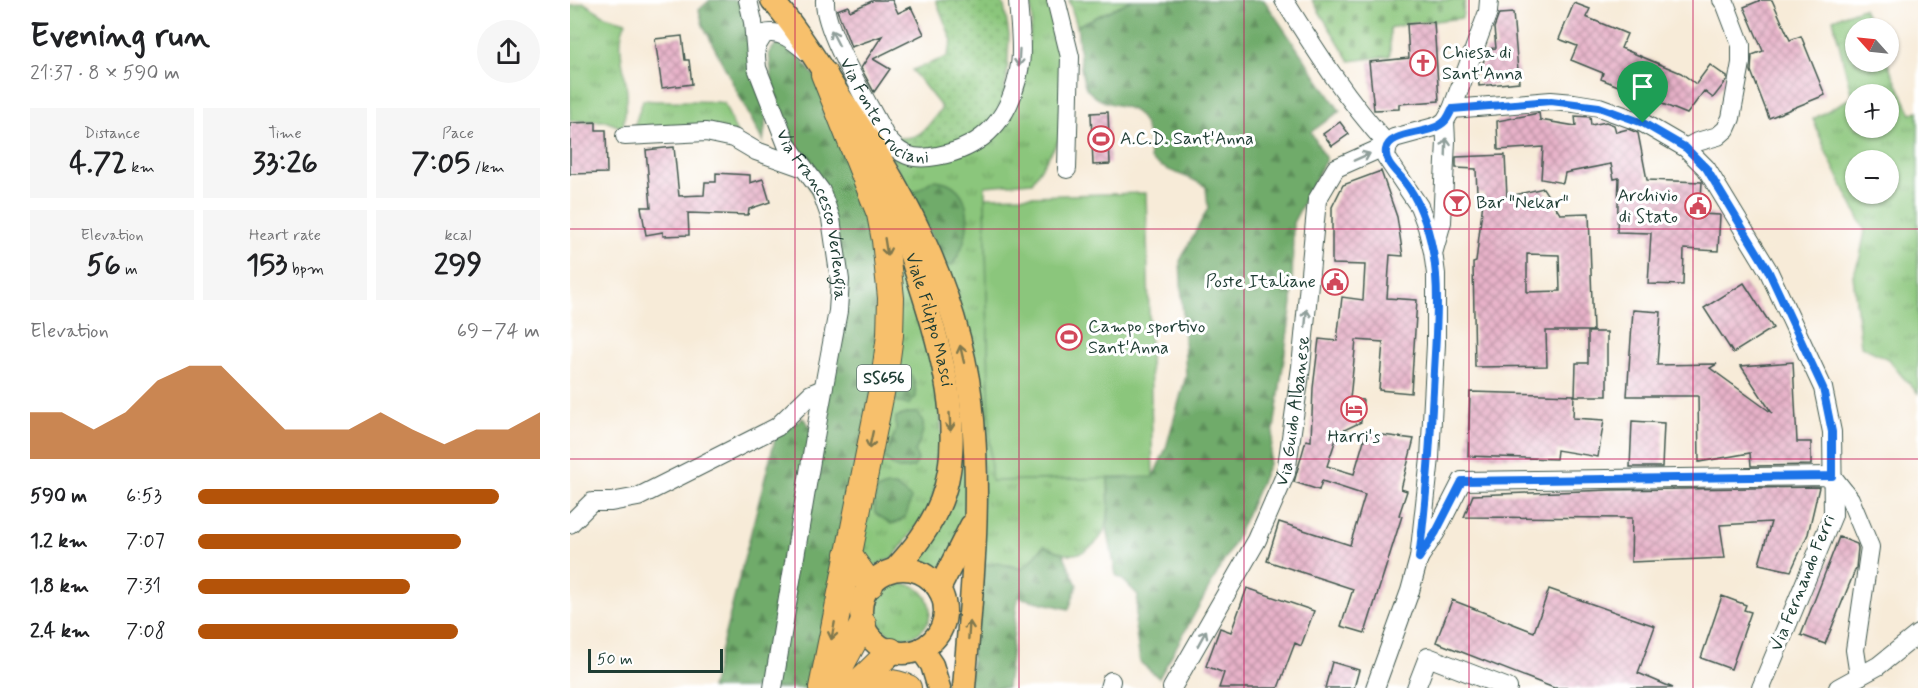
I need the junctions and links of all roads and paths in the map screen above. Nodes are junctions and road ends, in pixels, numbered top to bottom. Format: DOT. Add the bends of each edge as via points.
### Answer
graph roads {
  1 [pos="748,0"];
  2 [pos="772,0"];
  3 [pos="782,0"];
  4 [pos="825,0"];
  5 [pos="1018,0"];
  6 [pos="1056,0"];
  7 [pos="1284,0"];
  8 [pos="1489,0"];
  9 [pos="1722,0"];
  10 [pos="792,24"];
  11 [pos="756,47"];
  12 [pos="818,64"];
  13 [pos="1448,115"];
  14 [pos="625,136"];
  15 [pos="1388,145"];
  16 [pos="1686,148"];
  17 [pos="804,168"];
  18 [pos="1067,169"];
  19 [pos="1433,252"];
  20 [pos="823,389"];
  21 [pos="1832,476"];
  22 [pos="974,517"];
  23 [pos="570,524"];
  24 [pos="848,554"];
  25 [pos="1419,558"];
  26 [pos="895,569"];
  27 [pos="870,585"];
  28 [pos="939,588"];
  29 [pos="863,624"];
  30 [pos="942,628"];
  31 [pos="1918,634"];
  32 [pos="921,649"];
  33 [pos="891,651"];
  34 [pos="1859,676"];
  35 [pos="1489,685"];
  36 [pos="773,688"];
  37 [pos="822,688"];
  38 [pos="829,688"];
  39 [pos="853,688"];
  40 [pos="863,688"];
  41 [pos="908,688"];
  42 [pos="939,688"];
  43 [pos="964,688"];
  44 [pos="1172,688"];
  45 [pos="1375,688"];
  46 [pos="1416,688"];
  47 [pos="1508,688"];
  48 [pos="1761,688"];
  49 [pos="1838,688"];
  1 -- 11 [label="street, Via Francesco Verlengia"];
  2 -- 10 [label="main road, Viale Filippo Masci"];
  3 -- 10 [label="main road, Viale Filippo Masci"];
  5 -- 4 [label="street, Via Fonte Cruciani, one-way" via="1020,64 1011,97 993,130 971,147 927,158 905,156 885,136 830,28"];
  6 -- 18 [label="street" via="1070,57"];
  7 -- 15 [label="street" via="1330,72"];
  8 -- 13 [label="street" via="1488,12"];
  9 -- 16 [label="street" via="1741,45 1731,118 1719,136"];
  10 -- 12 [label="main road, Viale Filippo Masci"];
  11 -- 12 [label="street" via="764,34 774,33 790,38"];
  11 -- 17 [label="street, Via Francesco Verlengia" via="757,68 773,112 787,146"];
  22 -- 12 [label="main road, Viale Filippo Masci, one-way" via="974,420 968,378 935,263 877,152"];
  12 -- 24 [label="highway, SS656, one-way" via="880,214 891,298 885,374"];
  12 -- 26 [label="main road, Viale Filippo Masci, one-way" via="903,232 928,309 947,392 951,446 941,501"];
  13 -- 15 [label="street, Via Guido Albanese" via="1429,130 1394,138"];
  13 -- 16 [label="street, Via Fernando Ferri" via="1551,101 1599,107 1643,123"];
  19 -- 13 [label="street, one-way" via="1442,222"];
  14 -- 17 [label="street" via="706,132 734,138 756,151"];
  15 -- 19 [label="street" via="1386,157 1419,206"];
  44 -- 15 [label="street, Via Guido Albanese, one-way" via="1257,540 1286,473 1317,200 1336,168"];
  16 -- 21 [label="street, Via Fernando Ferri" via="1706,168 1768,270 1823,388 1832,432"];
  17 -- 20 [label="street, Via Francesco Verlengia" via="820,191 831,219 840,280"];
  19 -- 25 [label="street" via="1436,344 1430,458"];
  20 -- 23 [label="street" via="811,394 777,427 638,497 592,502"];
  20 -- 36 [label="street, Via Francesco Verlengia"];
  21 -- 25 [label="street" via="1462,481"];
  21 -- 34 [label="street" via="1850,499 1870,547 1855,650"];
  21 -- 48 [label="street, Via Fernando Ferri" via="1833,514"];
  22 -- 28 [label="main road, Viale Filippo Masci"];
  43 -- 22 [label="main road, Viale Filippo Masci, one-way"];
  24 -- 27 [label="highway"];
  24 -- 37 [label="highway, SS656, one-way"];
  25 -- 45 [label="street"];
  26 -- 27 [label="main road"];
  26 -- 28 [label="main road" via="925,574"];
  27 -- 29 [label="main road" via="861,604"];
  28 -- 30 [label="main road" via="945,608"];
  29 -- 33 [label="main road" via="873,641"];
  29 -- 38 [label="highway"];
  30 -- 32 [label="main road"];
  30 -- 43 [label="main road, Viale Filippo Masci"];
  31 -- 34 [label="street"];
  32 -- 33 [label="main road"];
  32 -- 42 [label="main road" via="932,665"];
  33 -- 39 [label="highway"];
  34 -- 49 [label="street"];
  35 -- 46 [label="street" via="1428,657"];
  35 -- 47 [label="street"];
  40 -- 41 [label="highway" via="882,682"];
}
